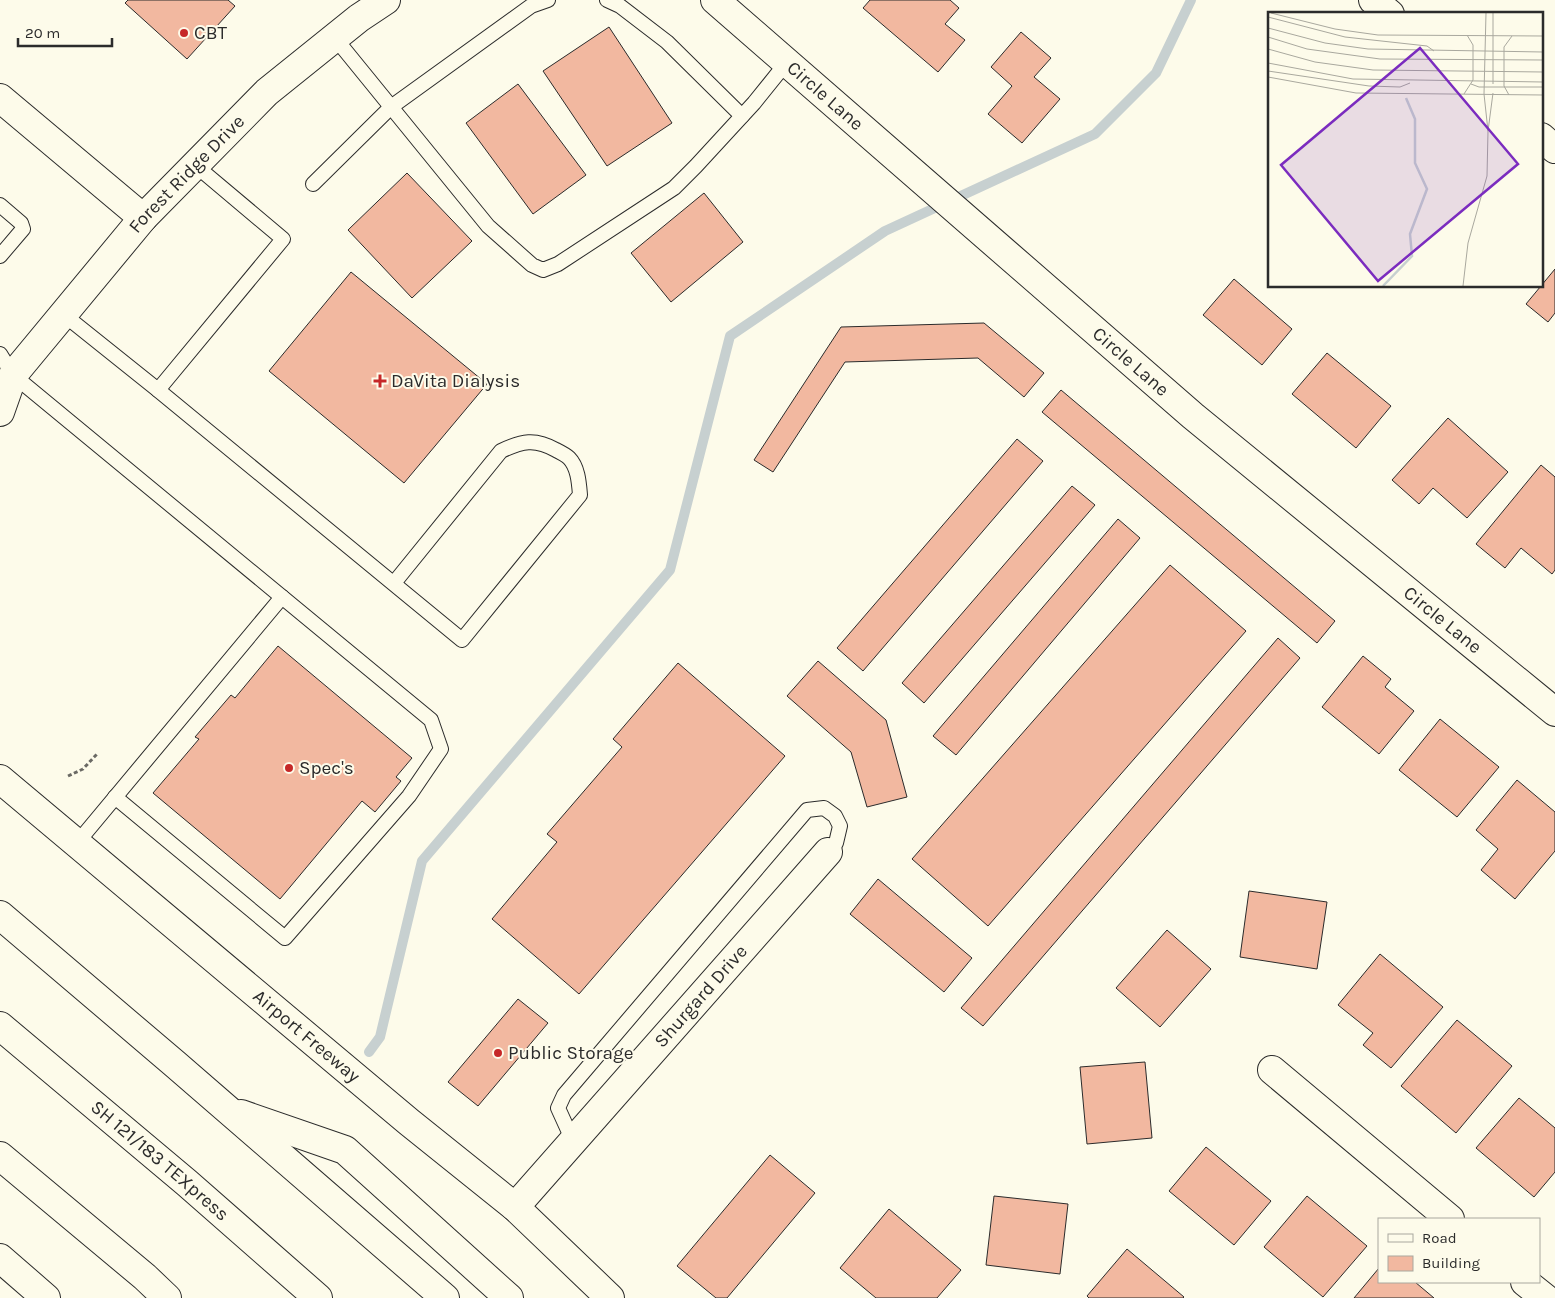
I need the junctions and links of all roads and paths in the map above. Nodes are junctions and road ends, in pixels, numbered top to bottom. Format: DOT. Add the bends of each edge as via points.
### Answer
graph roads {
  1 [pos="386,0"];
  2 [pos="548,0"];
  3 [pos="606,0"];
  4 [pos="716,0"];
  5 [pos="1373,0"];
  6 [pos="1388,12"];
  7 [pos="334,38"];
  8 [pos="787,62"];
  9 [pos="0,98"];
  10 [pos="391,107"];
  11 [pos="742,116"];
  12 [pos="1542,139"];
  13 [pos="1555,149"];
  14 [pos="195,165"];
  15 [pos="313,184"];
  16 [pos="0,205"];
  17 [pos="143,218"];
  18 [pos="0,256"];
  19 [pos="63,314"];
  20 [pos="4,370"];
  21 [pos="158,390"];
  22 [pos="0,412"];
  23 [pos="394,583"];
  24 [pos="282,597"];
  25 [pos="1555,712"];
  26 [pos="97,754"];
  27 [pos="68,776"];
  28 [pos="0,779"];
  29 [pos="115,797"];
  30 [pos="77,843"];
  31 [pos="828,852"];
  32 [pos="0,915"];
  33 [pos="0,1026"];
  34 [pos="1272,1070"];
  35 [pos="228,1110"];
  36 [pos="573,1140"];
  37 [pos="0,1156"];
  38 [pos="514,1207"];
  39 [pos="1449,1218"];
  40 [pos="0,1258"];
  41 [pos="1526,1283"];
  42 [pos="46,1298"];
  43 [pos="167,1298"];
  44 [pos="318,1298"];
  45 [pos="445,1298"];
  46 [pos="509,1298"];
  47 [pos="610,1298"];
  48 [pos="1545,1298"];
  1 -- 7 [label="main road, Forest Ridge Drive"];
  2 -- 10 [label="lane" via="531,6"];
  3 -- 11 [label="lane" via="620,6 667,42"];
  4 -- 8 [label="main road, Circle Lane"];
  5 -- 6 [label="main road"];
  7 -- 10 [label="lane"];
  7 -- 14 [label="main road, Forest Ridge Drive" via="267,92"];
  8 -- 11 [label="lane"];
  8 -- 25 [label="main road, Circle Lane" via="1193,416"];
  9 -- 17 [label="main road"];
  10 -- 11 [label="lane" via="488,226 532,265 543,270 558,264 674,188"];
  10 -- 15 [label="lane"];
  12 -- 13 [label="main road"];
  14 -- 17 [label="main road, Forest Ridge Drive"];
  14 -- 21 [label="lane" via="283,239"];
  16 -- 18 [label="lane" via="21,223 23,229"];
  17 -- 19 [label="main road, Forest Ridge Drive"];
  19 -- 20 [label="main road, Forest Ridge Drive"];
  19 -- 21 [label="lane"];
  20 -- 22 [label="main road, Forest Ridge Drive"];
  20 -- 24 [label="lane"];
  21 -- 23 [label="lane"];
  23 -- 23 [label="lane" via="462,640 580,495 579,477 570,458 546,444 527,441 501,451"];
  24 -- 29 [label="lane"];
  24 -- 29 [label="lane" via="431,720 441,749 409,796 286,938"];
  26 -- 27 [label="path" via="83,769"];
  28 -- 30 [label="main road, Airport Freeway"];
  29 -- 30 [label="lane"];
  30 -- 38 [label="main road, Airport Freeway"];
  31 -- 36 [label="main road, Shurgard Drive"];
  31 -- 36 [label="lane" via="836,843 840,826 835,816 824,808 807,810 564,1095 558,1108"];
  32 -- 35 [label="main road"];
  33 -- 44 [label="main road, SH 121/183 TEXpress"];
  34 -- 39 [label="main road"];
  35 -- 45 [label="main road"];
  35 -- 46 [label="main road" via="345,1150"];
  36 -- 38 [label="main road, Shurgard Drive"];
  37 -- 43 [label="main road"];
  38 -- 47 [label="main road, Airport Freeway"];
  40 -- 42 [label="main road"];
  41 -- 48 [label="main road"];
}
